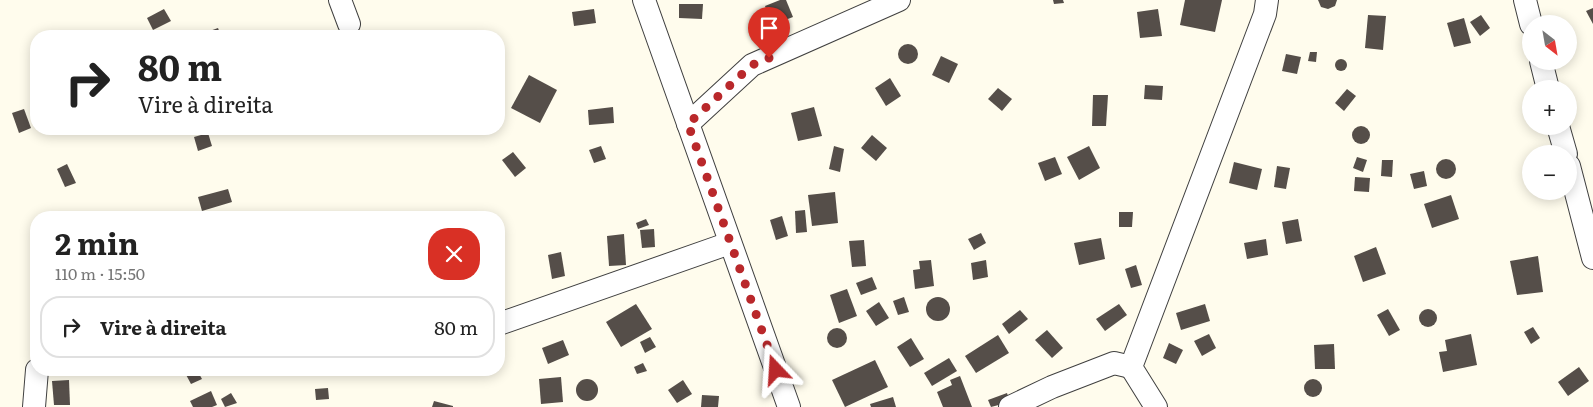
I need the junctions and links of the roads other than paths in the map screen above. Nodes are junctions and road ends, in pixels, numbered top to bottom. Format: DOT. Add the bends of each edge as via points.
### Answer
graph roads {
  1 [pos="340,0"];
  2 [pos="644,0"];
  3 [pos="899,0"];
  4 [pos="1267,0"];
  5 [pos="1525,0"];
  6 [pos="1529,15"];
  7 [pos="349,24"];
  8 [pos="688,124"];
  9 [pos="1577,197"];
  10 [pos="730,243"];
  11 [pos="1593,258"];
  12 [pos="505,322"];
  13 [pos="1131,367"];
  14 [pos="37,376"];
  15 [pos="34,407"];
  16 [pos="789,407"];
  17 [pos="1010,407"];
  18 [pos="1156,407"];
  1 -- 7 [label="street"];
  2 -- 8 [label="street"];
  3 -- 8 [label="street" via="752,65"];
  4 -- 13 [label="street" via="1265,14"];
  5 -- 6 [label="street"];
  8 -- 10 [label="street"];
  9 -- 11 [label="street"];
  10 -- 12 [label="street"];
  10 -- 16 [label="street"];
  13 -- 17 [label="street" via="1114,363"];
  13 -- 18 [label="street"];
  14 -- 15 [label="street"];
}
